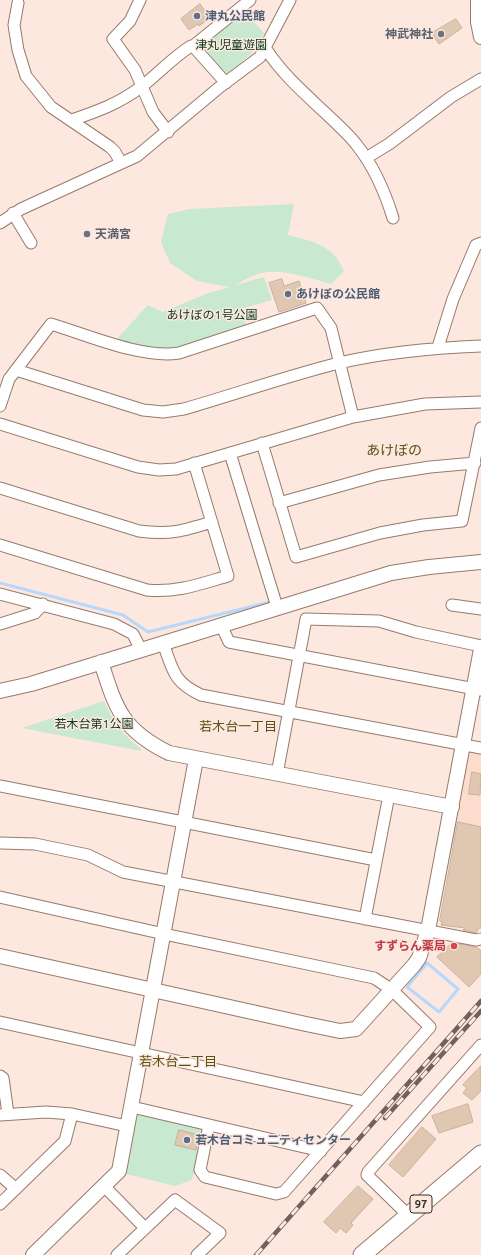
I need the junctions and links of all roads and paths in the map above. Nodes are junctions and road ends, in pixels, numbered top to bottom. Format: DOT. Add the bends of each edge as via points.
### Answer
graph roads {
  1 [pos="140,0"];
  2 [pos="250,0"];
  3 [pos="288,0"];
  4 [pos="478,0"];
  5 [pos="18,3"];
  6 [pos="481,37"];
  7 [pos="193,46"];
  8 [pos="266,49"];
  9 [pos="481,79"];
  10 [pos="226,83"];
  11 [pos="141,87"];
  12 [pos="72,120"];
  13 [pos="168,132"];
  14 [pos="366,158"];
  15 [pos="121,164"];
  16 [pos="14,214"];
  17 [pos="393,218"];
  18 [pos="0,223"];
  19 [pos="481,243"];
  20 [pos="31,244"];
  21 [pos="481,346"];
  22 [pos="438,347"];
  23 [pos="339,363"];
  24 [pos="16,370"];
  25 [pos="481,402"];
  26 [pos="0,406"];
  27 [pos="353,417"];
  28 [pos="0,424"];
  29 [pos="481,428"];
  30 [pos="262,443"];
  31 [pos="230,453"];
  32 [pos="475,463"];
  33 [pos="194,464"];
  34 [pos="0,488"];
  35 [pos="279,503"];
  36 [pos="212,522"];
  37 [pos="0,545"];
  38 [pos="481,562"];
  39 [pos="0,594"];
  40 [pos="43,604"];
  41 [pos="452,605"];
  42 [pos="277,607"];
  43 [pos="481,609"];
  44 [pos="0,624"];
  45 [pos="221,625"];
  46 [pos="163,643"];
  47 [pos="481,647"];
  48 [pos="141,650"];
  49 [pos="298,656"];
  50 [pos="101,662"];
  51 [pos="477,690"];
  52 [pos="0,691"];
  53 [pos="288,711"];
  54 [pos="464,744"];
  55 [pos="481,748"];
  56 [pos="196,759"];
  57 [pos="277,774"];
  58 [pos="0,786"];
  59 [pos="389,795"];
  60 [pos="452,807"];
  61 [pos="184,823"];
  62 [pos="0,843"];
  63 [pos="376,860"];
  64 [pos="173,882"];
  65 [pos="0,897"];
  66 [pos="365,919"];
  67 [pos="428,930"];
  68 [pos="164,934"];
  69 [pos="481,939"];
  70 [pos="0,956"];
  71 [pos="153,990"];
  72 [pos="392,990"];
  73 [pos="0,1022"];
  74 [pos="481,1045"];
  75 [pos="142,1053"];
  76 [pos="0,1076"];
  77 [pos="364,1102"];
  78 [pos="132,1107"];
  79 [pos="72,1114"];
  80 [pos="4,1115"];
  81 [pos="209,1125"];
  82 [pos="127,1126"];
  83 [pos="321,1151"];
  84 [pos="481,1154"];
  85 [pos="0,1175"];
  86 [pos="104,1186"];
  87 [pos="16,1189"];
  88 [pos="0,1204"];
  89 [pos="408,1215"];
  90 [pos="145,1228"];
  91 [pos="33,1255"];
  92 [pos="117,1255"];
  93 [pos="197,1255"];
  94 [pos="362,1255"];
  1 -- 11 [label="street" via="130,21 113,39 135,70"];
  2 -- 7 [label="street"];
  3 -- 8 [label="street"];
  4 -- 6 [label="street"];
  5 -- 12 [label="street" via="14,25 26,76 51,107"];
  7 -- 10 [label="street"];
  7 -- 11 [label="street" via="173,58"];
  8 -- 10 [label="street" via="255,62"];
  8 -- 14 [label="street" via="275,63 356,143"];
  9 -- 14 [label="street" via="451,97 389,144"];
  10 -- 13 [label="street"];
  11 -- 12 [label="street" via="107,108"];
  11 -- 13 [label="street" via="152,112"];
  12 -- 15 [label="street" via="115,152"];
  13 -- 15 [label="street" via="137,156"];
  14 -- 17 [label="street" via="387,199"];
  15 -- 16 [label="street"];
  16 -- 18 [label="street"];
  16 -- 20 [label="street"];
  19 -- 22 [label="street" via="476,245 465,270"];
  21 -- 22 [label="street"];
  22 -- 23 [label="street"];
  23 -- 24 [label="street" via="184,409 163,412 144,410"];
  23 -- 24 [label="street" via="331,328 317,308 179,353 165,355 144,352 51,324"];
  23 -- 27 [label="street"];
  24 -- 26 [label="street" via="8,379"];
  25 -- 27 [label="street" via="425,404"];
  27 -- 30 [label="street"];
  28 -- 33 [label="street" via="138,467 171,470"];
  29 -- 32 [label="street"];
  30 -- 31 [label="street"];
  30 -- 35 [label="street"];
  31 -- 33 [label="street"];
  31 -- 42 [label="street"];
  32 -- 35 [label="street" via="379,474"];
  32 -- 35 [label="street" via="462,521 380,533 296,557"];
  33 -- 36 [label="street"];
  34 -- 36 [label="street" via="138,531 160,534 180,532"];
  36 -- 37 [label="street" via="228,576 165,592 131,586"];
  38 -- 42 [label="street" via="391,573"];
  39 -- 40 [label="street"];
  40 -- 44 [label="street" via="34,613"];
  40 -- 48 [label="street" via="114,624 133,634"];
  41 -- 43 [label="street"];
  42 -- 45 [label="street"];
  45 -- 46 [label="street"];
  45 -- 49 [label="street" via="229,642"];
  46 -- 48 [label="street"];
  46 -- 53 [label="street" via="174,674 186,688 201,695"];
  47 -- 49 [label="street" via="379,621 306,619"];
  47 -- 51 [label="street"];
  48 -- 50 [label="street"];
  49 -- 51 [label="street"];
  49 -- 53 [label="street"];
  50 -- 52 [label="street"];
  50 -- 56 [label="street" via="119,711 129,725 150,743 169,753"];
  51 -- 54 [label="street"];
  53 -- 54 [label="street"];
  53 -- 57 [label="street"];
  54 -- 55 [label="street"];
  54 -- 60 [label="street"];
  56 -- 57 [label="street"];
  56 -- 61 [label="street"];
  57 -- 59 [label="street"];
  58 -- 61 [label="street"];
  59 -- 60 [label="street"];
  59 -- 63 [label="street"];
  60 -- 67 [label="street"];
  61 -- 63 [label="street"];
  61 -- 64 [label="street"];
  62 -- 64 [label="street" via="35,844 88,855 123,872"];
  63 -- 66 [label="street"];
  64 -- 66 [label="street"];
  64 -- 68 [label="street"];
  65 -- 68 [label="street"];
  66 -- 67 [label="street"];
  67 -- 69 [label="street"];
  67 -- 72 [label="street" via="419,958"];
  68 -- 71 [label="street"];
  68 -- 72 [label="street" via="368,976"];
  70 -- 71 [label="street"];
  71 -- 72 [label="street" via="348,1031 363,1023"];
  71 -- 75 [label="street"];
  72 -- 77 [label="street" via="430,1027"];
  73 -- 75 [label="street"];
  74 -- 89 [label="street" via="368,1172 367,1175"];
  75 -- 77 [label="street"];
  75 -- 78 [label="street"];
  76 -- 80 [label="street" via="3,1078"];
  77 -- 83 [label="street"];
  78 -- 81 [label="street"];
  78 -- 82 [label="street"];
  79 -- 80 [label="street" via="46,1112"];
  79 -- 82 [label="street"];
  79 -- 87 [label="street" via="65,1141"];
  81 -- 83 [label="street"];
  81 -- 83 [label="street" via="201,1174 276,1194 284,1192"];
  82 -- 86 [label="street" via="119,1171"];
  84 -- 89 [label="main road, 97"];
  85 -- 87 [label="street"];
  86 -- 90 [label="street"];
  86 -- 91 [label="street"];
  87 -- 88 [label="street"];
  89 -- 94 [label="main road, 97"];
  90 -- 92 [label="street"];
  90 -- 93 [label="street" via="175,1200 220,1233"];
}
